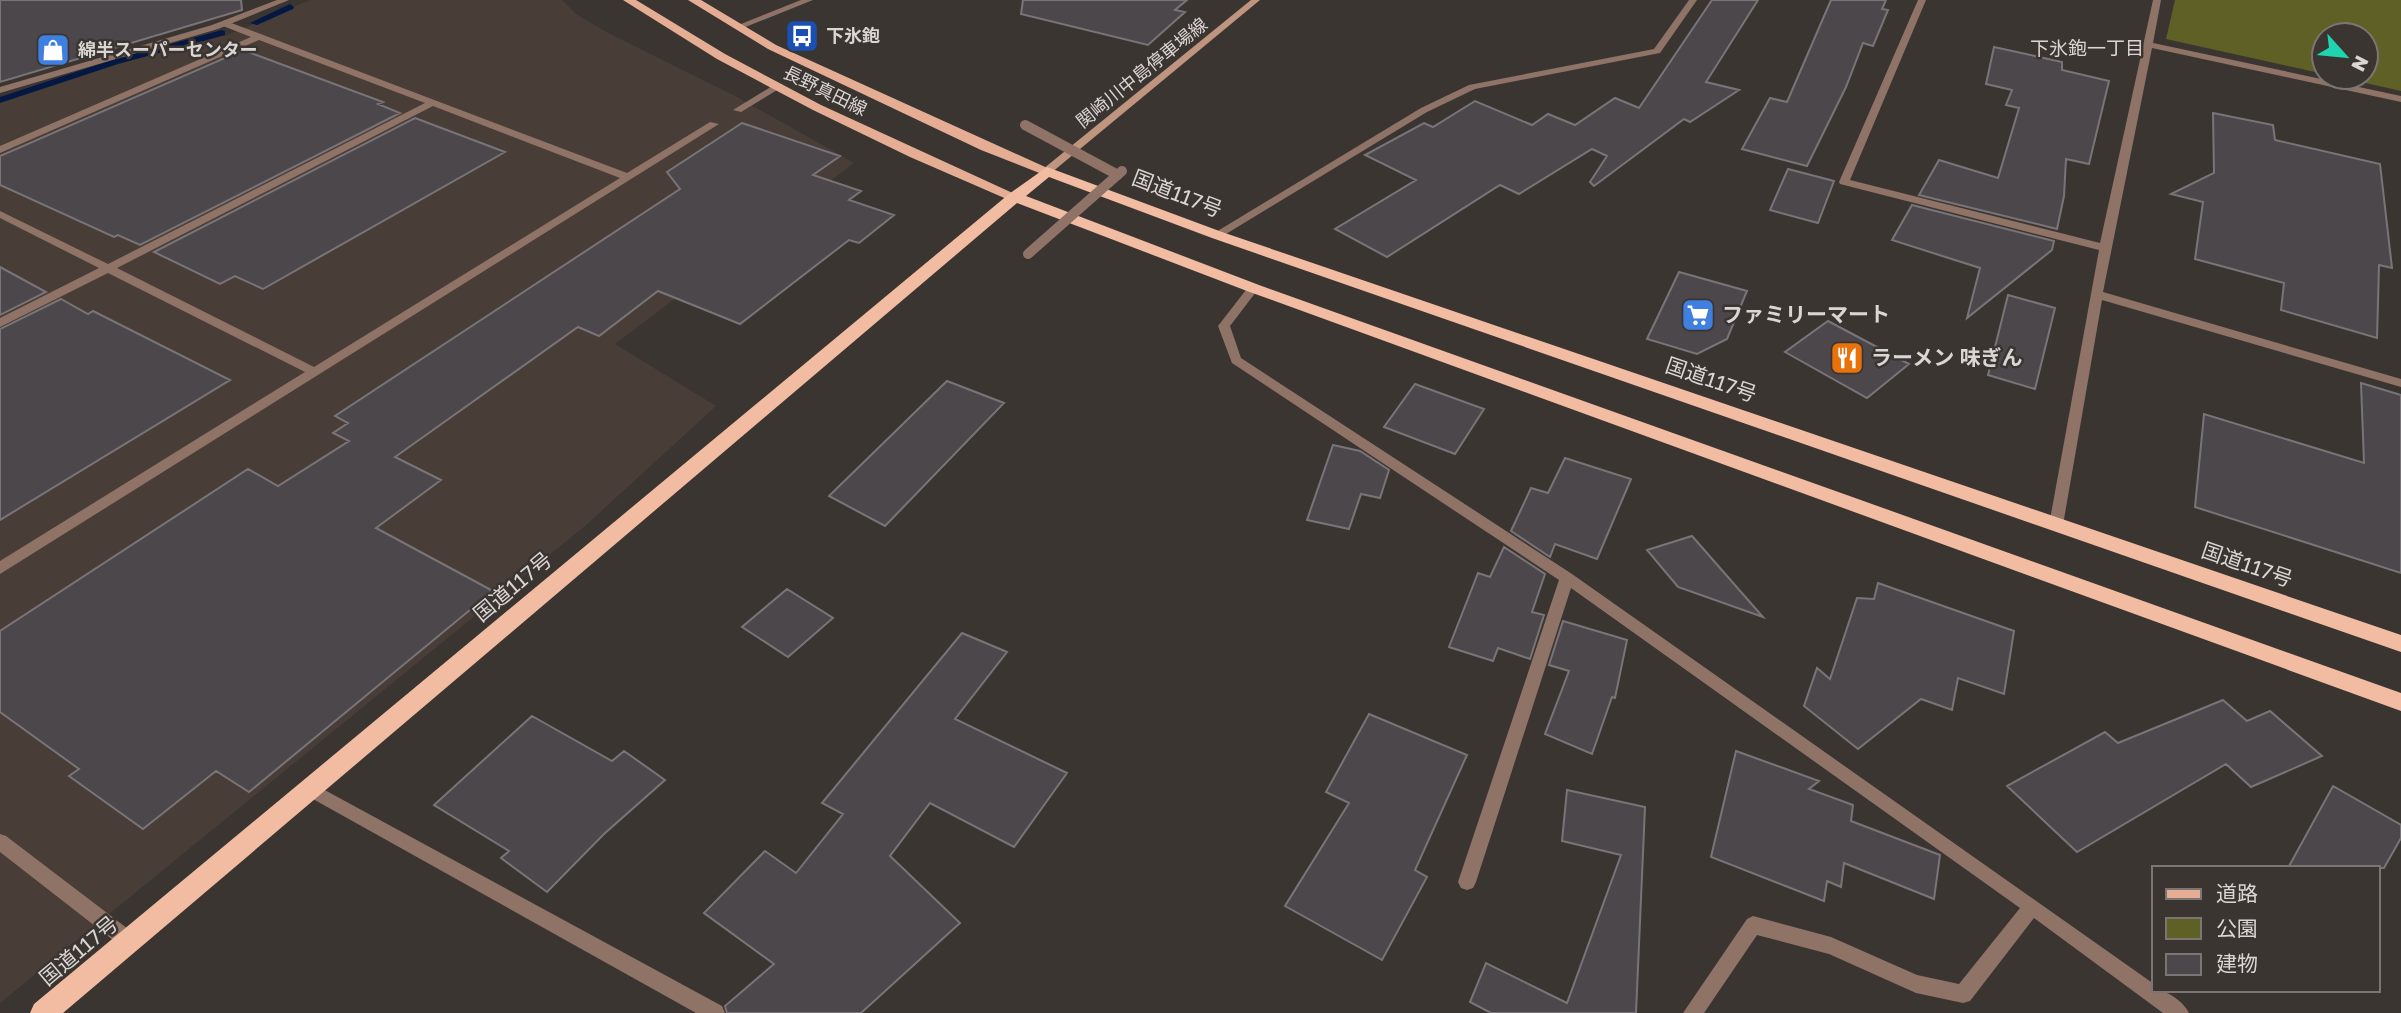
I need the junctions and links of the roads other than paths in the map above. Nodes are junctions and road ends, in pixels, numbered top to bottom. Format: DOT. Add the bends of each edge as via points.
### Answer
graph roads {
  1 [pos="285,0"];
  2 [pos="628,0"];
  3 [pos="693,0"];
  4 [pos="809,0"];
  5 [pos="1256,0"];
  6 [pos="1693,0"];
  7 [pos="1922,0"];
  8 [pos="2157,0"];
  9 [pos="226,24"];
  10 [pos="740,26"];
  11 [pos="258,37"];
  12 [pos="2150,45"];
  13 [pos="777,88"];
  14 [pos="0,90"];
  15 [pos="2401,99"];
  16 [pos="432,103"];
  17 [pos="738,110"];
  18 [pos="714,124"];
  19 [pos="1025,125"];
  20 [pos="0,150"];
  21 [pos="1048,171"];
  22 [pos="628,177"];
  23 [pos="1014,197"];
  24 [pos="0,214"];
  25 [pos="1217,236"];
  26 [pos="2105,248"];
  27 [pos="1028,254"];
  28 [pos="110,267"];
  29 [pos="1253,288"];
  30 [pos="2099,295"];
  31 [pos="0,323"];
  32 [pos="314,372"];
  33 [pos="2401,383"];
  34 [pos="2056,525"];
  35 [pos="0,568"];
  36 [pos="1567,578"];
  37 [pos="2401,645"];
  38 [pos="2401,702"];
  39 [pos="310,789"];
  40 [pos="0,842"];
  41 [pos="1466,882"];
  42 [pos="2032,905"];
  43 [pos="130,941"];
  44 [pos="43,1013"];
  45 [pos="715,1013"];
  46 [pos="1693,1013"];
  47 [pos="2179,1013"];
  1 -- 9 [label="street"];
  2 -- 13 [label="main road, 長野真田線"];
  3 -- 10 [label="main road, 長野真田線"];
  4 -- 10 [label="street"];
  5 -- 21 [label="main road, 関崎川中島停車場線"];
  6 -- 25 [label="street" via="1657,51 1472,87 1424,110"];
  7 -- 26 [label="street" via="1844,183"];
  8 -- 12 [label="street"];
  9 -- 11 [label="street"];
  9 -- 14 [label="street"];
  10 -- 21 [label="main road, 長野真田線" via="772,47 986,148"];
  11 -- 16 [label="street"];
  11 -- 20 [label="street"];
  12 -- 15 [label="street"];
  12 -- 26 [label="street"];
  13 -- 17 [label="street"];
  13 -- 23 [label="main road, 長野真田線"];
  16 -- 22 [label="street"];
  16 -- 28 [label="street"];
  18 -- 22 [label="street"];
  19 -- 27 [label="street, bridge" via="1120,173"];
  21 -- 23 [label="highway, 国道117号"];
  21 -- 25 [label="highway, 国道117号"];
  22 -- 32 [label="street"];
  23 -- 29 [label="highway"];
  23 -- 39 [label="highway, 国道117号"];
  24 -- 28 [label="street"];
  25 -- 34 [label="highway, 国道117号"];
  26 -- 30 [label="street"];
  28 -- 31 [label="street"];
  28 -- 32 [label="street"];
  29 -- 36 [label="street" via="1224,326 1236,360"];
  29 -- 38 [label="highway"];
  30 -- 33 [label="street"];
  30 -- 34 [label="street"];
  32 -- 35 [label="street"];
  34 -- 37 [label="highway, 国道117号"];
  36 -- 41 [label="street"];
  36 -- 42 [label="street"];
  39 -- 43 [label="highway, 国道117号"];
  39 -- 45 [label="street"];
  40 -- 43 [label="street"];
  42 -- 46 [label="street" via="1963,994 1916,984 1831,946 1753,925"];
  42 -- 47 [label="street"];
  43 -- 44 [label="highway, 国道117号"];
}
